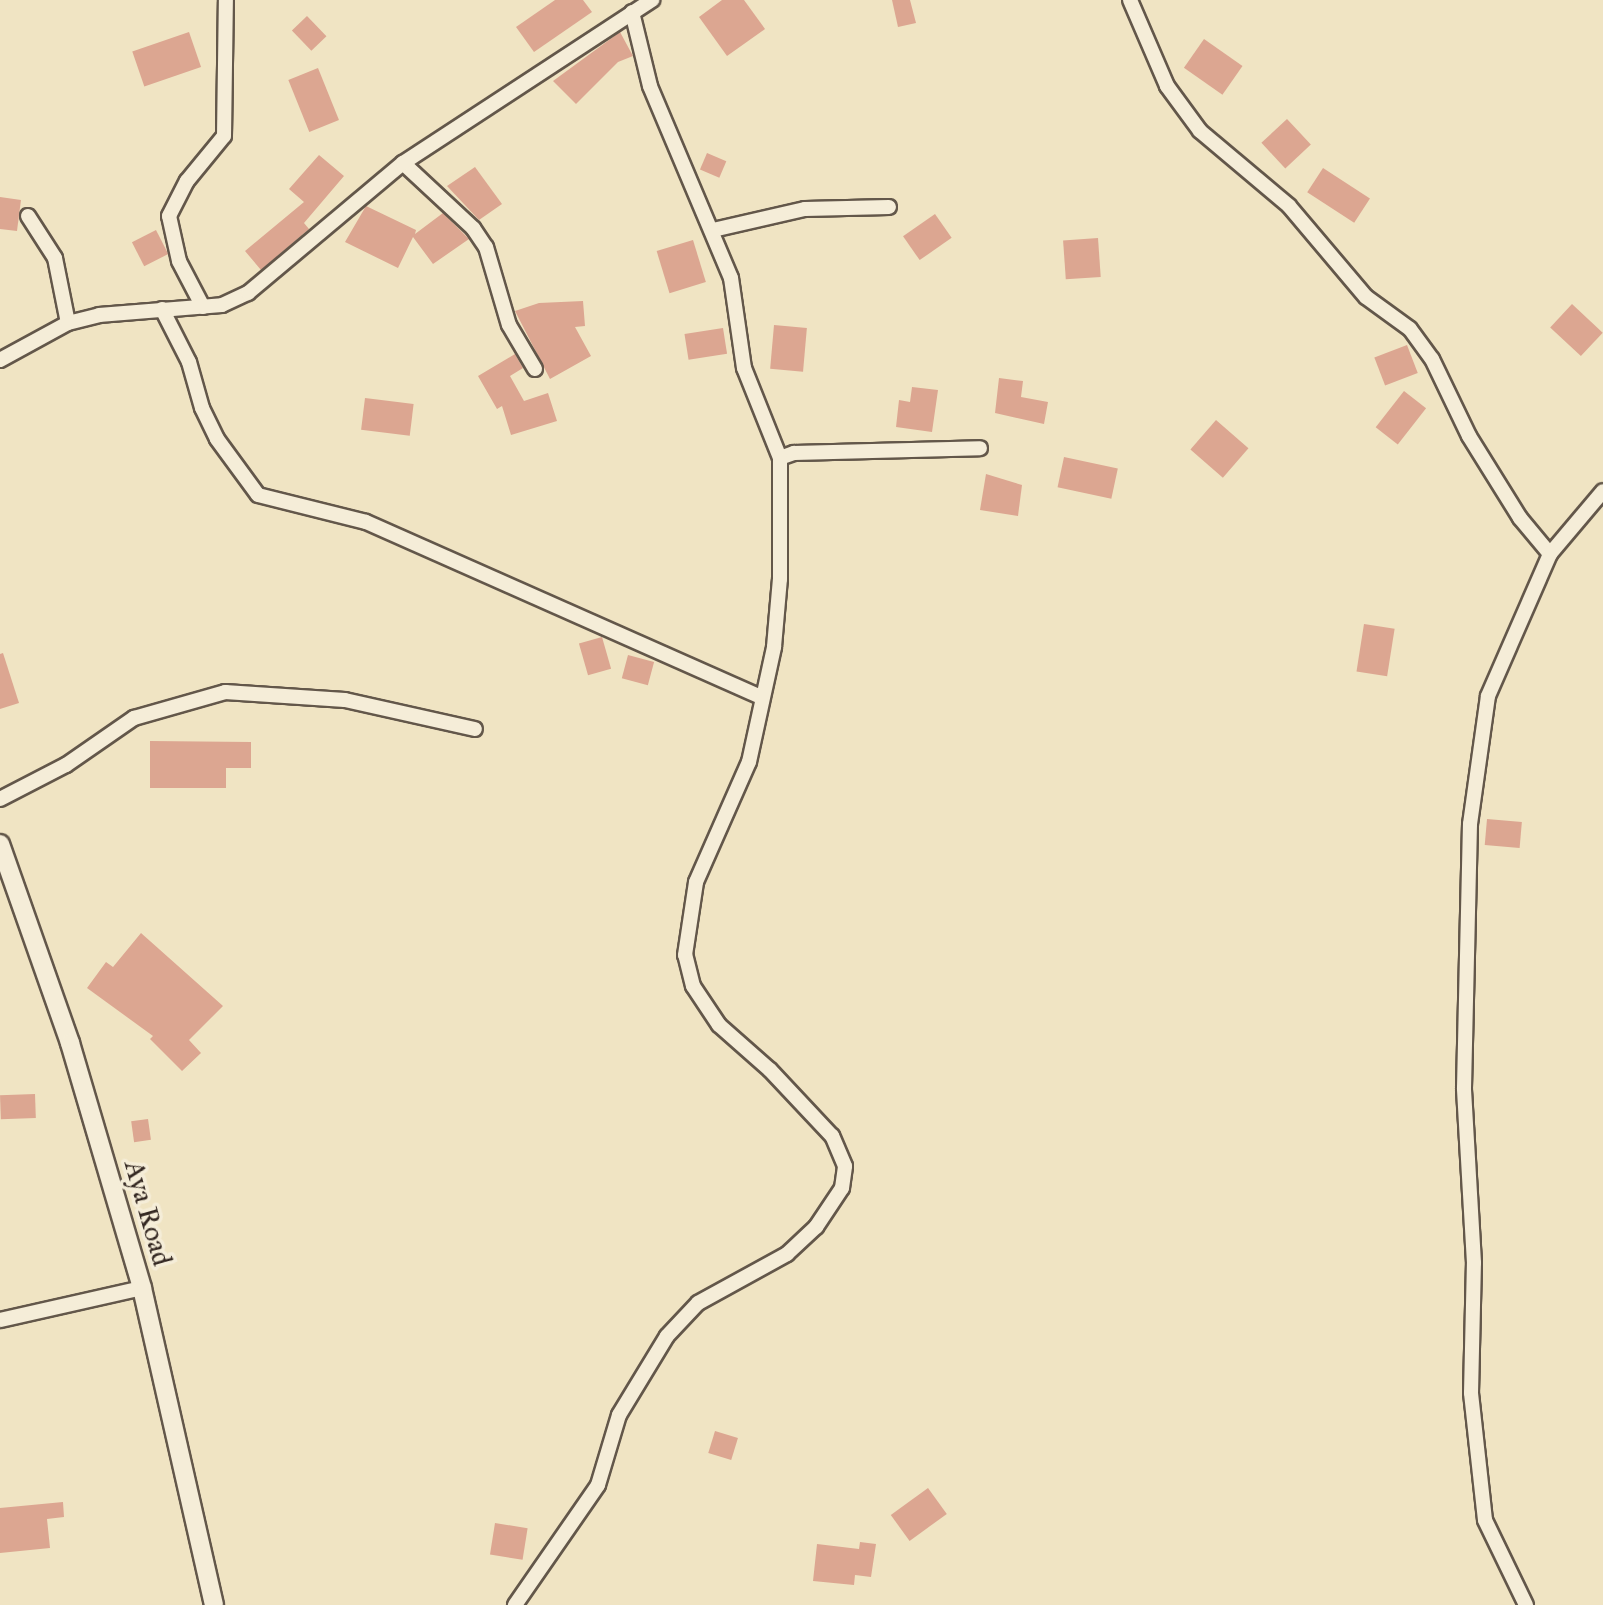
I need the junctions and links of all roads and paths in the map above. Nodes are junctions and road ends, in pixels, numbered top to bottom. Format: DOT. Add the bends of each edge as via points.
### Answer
graph roads {
  1 [pos="226,0"];
  2 [pos="652,0"];
  3 [pos="1130,0"];
  4 [pos="632,12"];
  5 [pos="403,163"];
  6 [pos="889,207"];
  7 [pos="28,216"];
  8 [pos="713,230"];
  9 [pos="203,307"];
  10 [pos="162,309"];
  11 [pos="68,323"];
  12 [pos="0,360"];
  13 [pos="535,369"];
  14 [pos="980,448"];
  15 [pos="780,457"];
  16 [pos="1603,491"];
  17 [pos="1550,554"];
  18 [pos="761,697"];
  19 [pos="475,729"];
  20 [pos="0,799"];
  21 [pos="0,844"];
  22 [pos="142,1288"];
  23 [pos="0,1320"];
  24 [pos="214,1605"];
  25 [pos="515,1605"];
  26 [pos="1526,1605"];
  1 -- 9 [label="street" via="224,136 187,181 169,216 178,261"];
  2 -- 4 [label="street"];
  3 -- 17 [label="street" via="1167,86 1200,131 1289,206 1366,297 1410,329 1432,359 1469,436 1520,518"];
  4 -- 5 [label="street"];
  4 -- 8 [label="street" via="650,86"];
  5 -- 9 [label="street" via="248,293"];
  5 -- 13 [label="street" via="464,219 486,247 509,325"];
  6 -- 8 [label="street" via="805,209"];
  7 -- 11 [label="street" via="55,258"];
  8 -- 15 [label="street" via="731,278 744,368"];
  9 -- 10 [label="street"];
  10 -- 11 [label="street"];
  10 -- 18 [label="street" via="189,362 202,408 217,439 258,495 366,522"];
  11 -- 12 [label="street"];
  14 -- 15 [label="street"];
  15 -- 18 [label="street" via="780,579 774,647"];
  16 -- 17 [label="street"];
  17 -- 26 [label="street" via="1488,696 1470,824 1464,1088 1474,1263 1471,1393 1485,1520"];
  18 -- 25 [label="street" via="750,762 696,882 685,955 693,986 719,1025 771,1070 832,1136 845,1166 842,1188 816,1227 787,1255 698,1303 667,1336 618,1415 598,1485"];
  19 -- 20 [label="street" via="345,700 225,692 134,718 66,765"];
  21 -- 22 [label="street, Aya Road" via="70,1043"];
  22 -- 23 [label="street"];
  22 -- 24 [label="street, Aya Road"];
}
